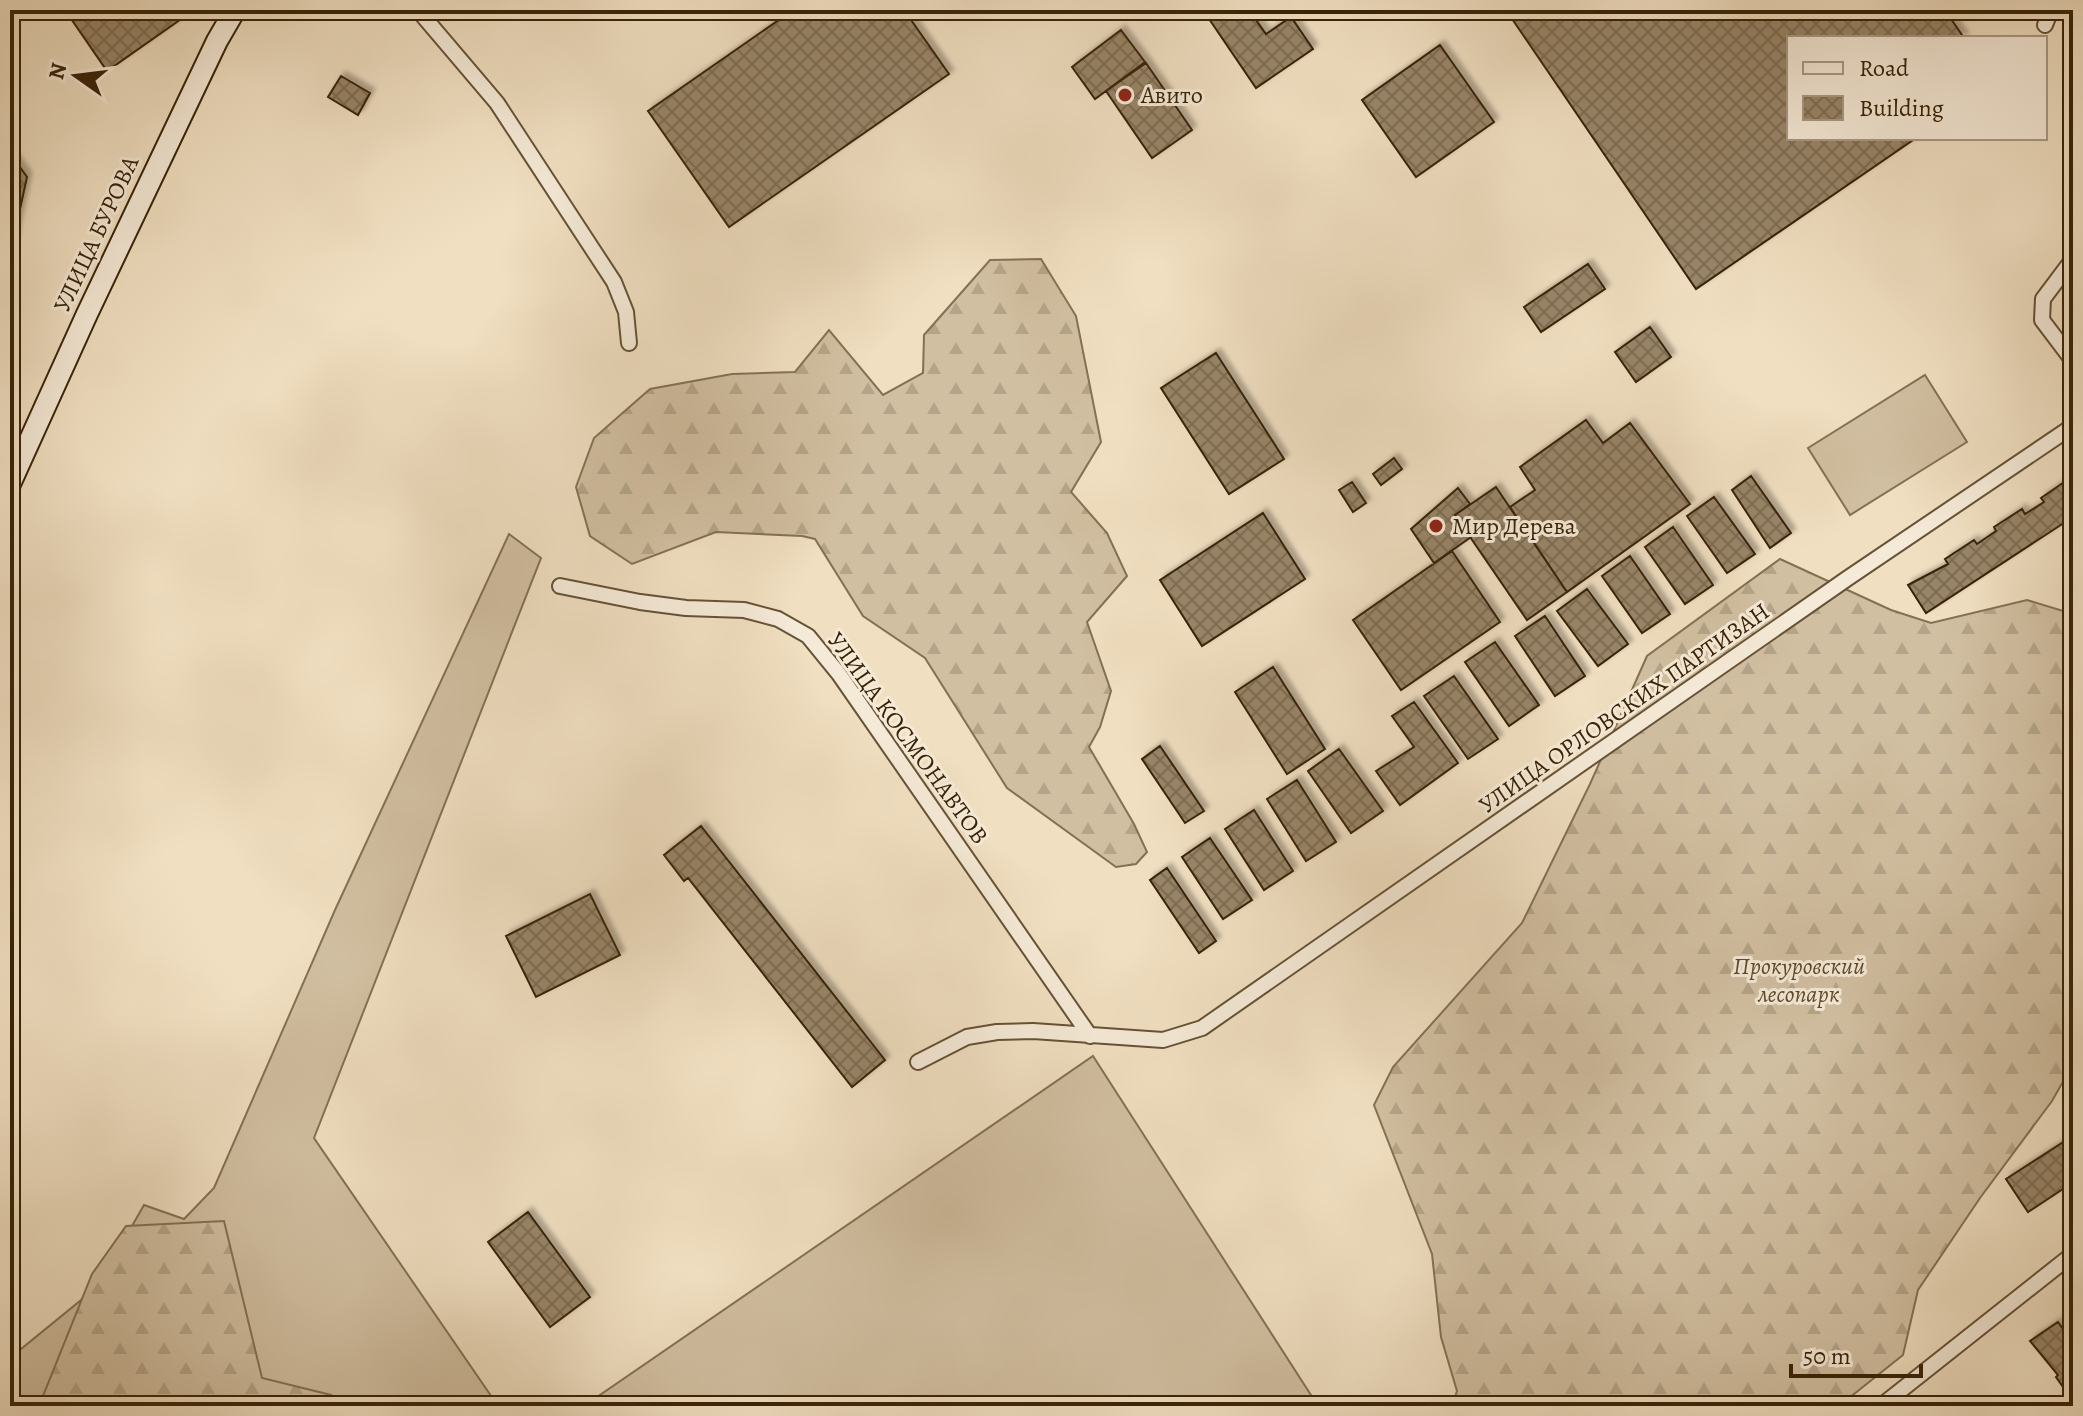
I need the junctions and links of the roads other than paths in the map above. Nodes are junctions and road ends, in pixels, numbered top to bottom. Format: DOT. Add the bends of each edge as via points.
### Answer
graph roads {
  1 [pos="235,10"];
  2 [pos="418,10"];
  3 [pos="2073,259"];
  4 [pos="629,343"];
  5 [pos="2073,361"];
  6 [pos="2073,426"];
  7 [pos="10,484"];
  8 [pos="560,586"];
  9 [pos="1090,1036"];
  10 [pos="918,1062"];
  11 [pos="2073,1254"];
  12 [pos="1881,1406"];
  1 -- 7 [label="main road, УЛИЦА БУРОВА"];
  2 -- 4 [label="street" via="497,103 614,282 626,312"];
  3 -- 5 [label="street" via="2043,299 2042,320"];
  6 -- 9 [label="street, УЛИЦА ОРЛОВСКИХ ПАРТИЗАН" via="1202,1028 1163,1040"];
  8 -- 9 [label="street, УЛИЦА КОСМОНАВТОВ" via="686,608 744,610 778,619 808,636"];
  9 -- 10 [label="street, УЛИЦА ОРЛОВСКИХ ПАРТИЗАН" via="997,1032 967,1037"];
  11 -- 12 [label="street"];
}
